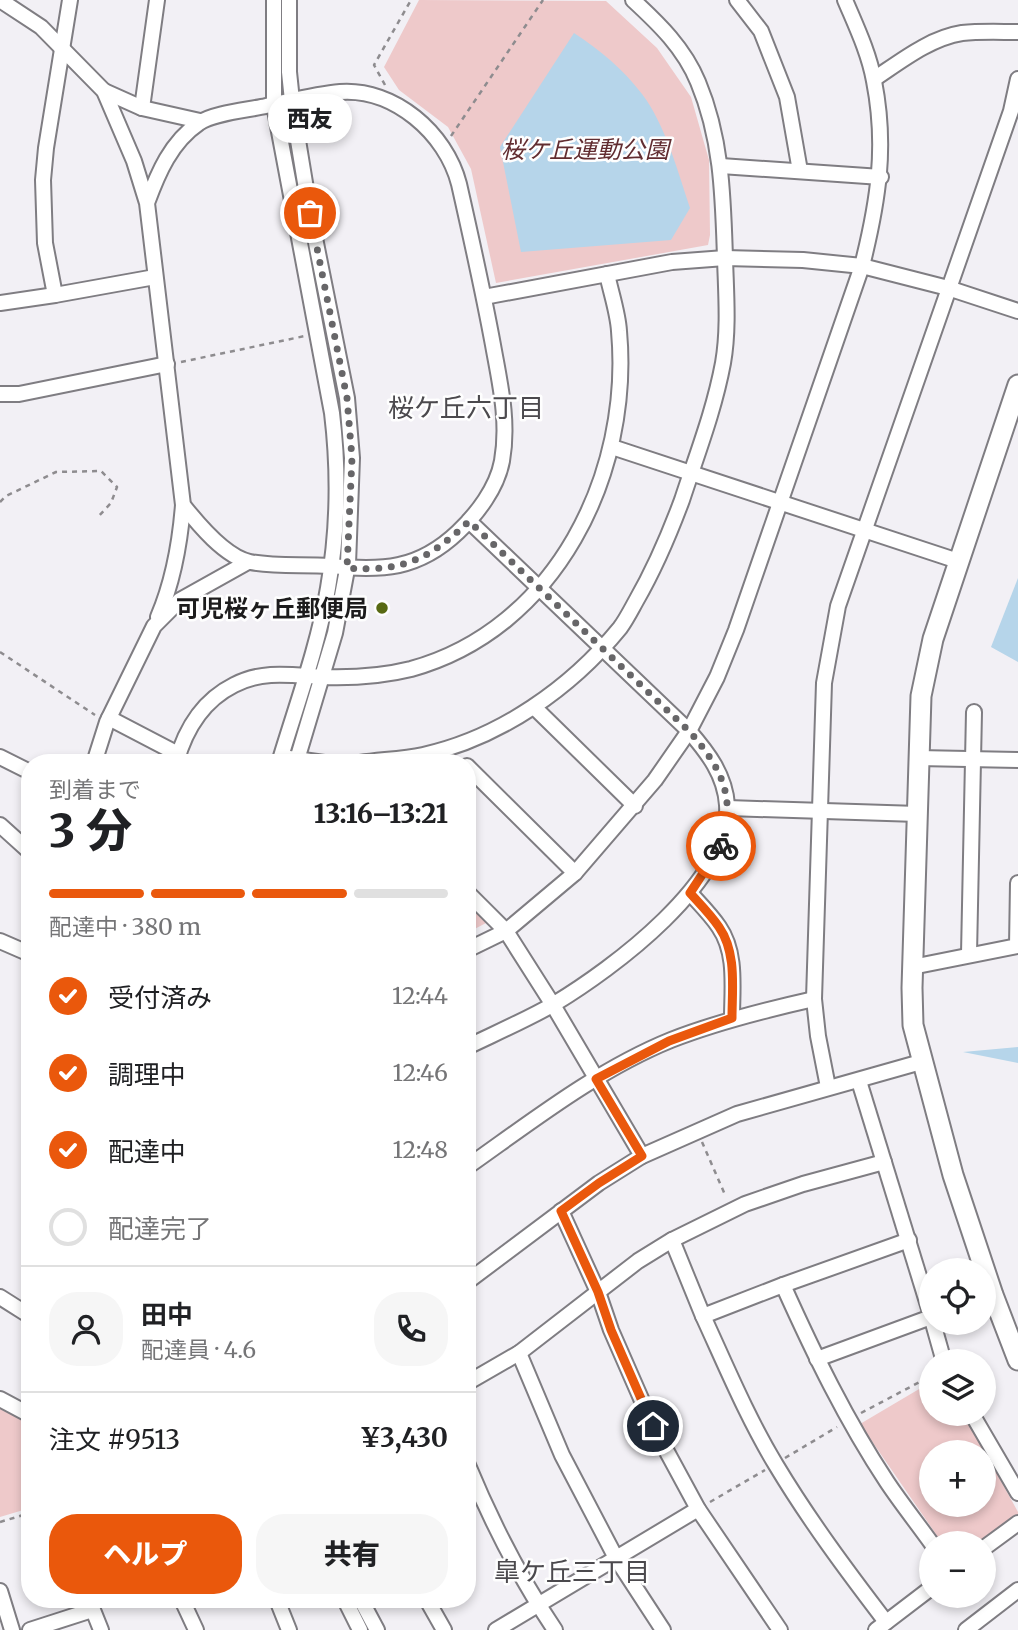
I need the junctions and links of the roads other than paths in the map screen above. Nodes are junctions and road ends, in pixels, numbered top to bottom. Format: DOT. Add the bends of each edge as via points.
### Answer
graph roads {
  1 [pos="0,0"];
  2 [pos="70,0"];
  3 [pos="158,0"];
  4 [pos="274,0"];
  5 [pos="289,0"];
  6 [pos="633,0"];
  7 [pos="737,0"];
  8 [pos="845,0"];
  9 [pos="1018,32"];
  10 [pos="62,47"];
  11 [pos="874,79"];
  12 [pos="1018,79"];
  13 [pos="104,91"];
  14 [pos="292,101"];
  15 [pos="274,104"];
  16 [pos="142,108"];
  17 [pos="200,121"];
  18 [pos="721,166"];
  19 [pos="800,171"];
  20 [pos="881,177"];
  21 [pos="147,203"];
  22 [pos="725,258"];
  23 [pos="862,266"];
  24 [pos="607,274"];
  25 [pos="155,277"];
  26 [pos="948,288"];
  27 [pos="55,295"];
  28 [pos="484,297"];
  29 [pos="0,303"];
  30 [pos="1018,311"];
  31 [pos="167,364"];
  32 [pos="1018,385"];
  33 [pos="0,394"];
  34 [pos="612,447"];
  35 [pos="691,473"];
  36 [pos="779,502"];
  37 [pos="183,505"];
  38 [pos="469,521"];
  39 [pos="864,530"];
  40 [pos="958,561"];
  41 [pos="248,562"];
  42 [pos="330,566"];
  43 [pos="347,568"];
  44 [pos="541,587"];
  45 [pos="155,625"];
  46 [pos="603,648"];
  47 [pos="306,674"];
  48 [pos="322,677"];
  49 [pos="534,707"];
  50 [pos="974,712"];
  51 [pos="108,720"];
  52 [pos="689,731"];
  53 [pos="448,747"];
  54 [pos="97,754"];
  55 [pos="168,754"];
  56 [pos="178,754"];
  57 [pos="282,754"];
  58 [pos="298,754"];
  59 [pos="427,754"];
  60 [pos="455,754"];
  61 [pos="0,757"];
  62 [pos="974,757"];
  63 [pos="918,758"];
  64 [pos="1018,760"];
  65 [pos="21,768"];
  66 [pos="476,774"];
  67 [pos="635,806"];
  68 [pos="728,808"];
  69 [pos="820,811"];
  70 [pos="918,814"];
  71 [pos="0,825"];
  72 [pos="21,844"];
  73 [pos="575,873"];
  74 [pos="1018,883"];
  75 [pos="690,893"];
  76 [pos="476,901"];
  77 [pos="506,931"];
  78 [pos="0,941"];
  79 [pos="476,946"];
  80 [pos="21,950"];
  81 [pos="969,954"];
  82 [pos="912,967"];
  83 [pos="814,999"];
  84 [pos="553,1004"];
  85 [pos="732,1018"];
  86 [pos="476,1042"];
  87 [pos="921,1062"];
  88 [pos="596,1079"];
  89 [pos="859,1081"];
  90 [pos="828,1087"];
  91 [pos="642,1156"];
  92 [pos="476,1161"];
  93 [pos="884,1162"];
  94 [pos="561,1211"];
  95 [pos="672,1240"];
  96 [pos="909,1240"];
  97 [pos="476,1275"];
  98 [pos="919,1275"];
  99 [pos="783,1286"];
  100 [pos="598,1292"];
  101 [pos="0,1297"];
  102 [pos="21,1310"];
  103 [pos="703,1316"];
  104 [pos="919,1321"];
  105 [pos="519,1353"];
  106 [pos="817,1359"];
  107 [pos="1018,1360"];
  108 [pos="476,1378"];
  109 [pos="0,1399"];
  110 [pos="21,1410"];
  111 [pos="979,1426"];
  112 [pos="476,1482"];
  113 [pos="1018,1493"];
  114 [pos="698,1509"];
  115 [pos="1018,1522"];
  116 [pos="922,1531"];
  117 [pos="996,1539"];
  118 [pos="616,1558"];
  119 [pos="1018,1590"];
  120 [pos="0,1591"];
  121 [pos="919,1597"];
  122 [pos="538,1605"];
  123 [pos="84,1608"];
  124 [pos="92,1608"];
  125 [pos="186,1608"];
  126 [pos="280,1608"];
  127 [pos="349,1608"];
  128 [pos="365,1608"];
  129 [pos="432,1608"];
  130 [pos="881,1626"];
  131 [pos="12,1630"];
  132 [pos="30,1630"];
  133 [pos="101,1630"];
  134 [pos="196,1630"];
  135 [pos="289,1630"];
  136 [pos="360,1630"];
  137 [pos="377,1630"];
  138 [pos="444,1630"];
  139 [pos="496,1630"];
  140 [pos="555,1630"];
  141 [pos="663,1630"];
  142 [pos="780,1630"];
  143 [pos="966,1630"];
  1 -- 10 [label="street"];
  2 -- 10 [label="street"];
  3 -- 16 [label="street"];
  4 -- 15 [label="street"];
  5 -- 14 [label="street"];
  6 -- 18 [label="street" via="682,51 697,79"];
  7 -- 19 [label="street" via="761,31 787,97"];
  8 -- 11 [label="street"];
  9 -- 11 [label="street" via="962,33 940,40"];
  10 -- 13 [label="street"];
  10 -- 27 [label="street" via="43,180 45,243"];
  11 -- 20 [label="street"];
  12 -- 26 [label="street" via="1011,111"];
  13 -- 16 [label="street"];
  13 -- 21 [label="street"];
  14 -- 15 [label="street"];
  14 -- 28 [label="street" via="342,92 368,95 395,103 423,125 454,165"];
  14 -- 43 [label="street" via="347,398 352,458"];
  15 -- 17 [label="street"];
  15 -- 42 [label="street" via="336,447"];
  16 -- 17 [label="street"];
  17 -- 21 [label="street" via="159,169"];
  18 -- 19 [label="street"];
  18 -- 22 [label="street"];
  19 -- 20 [label="street"];
  20 -- 23 [label="street"];
  21 -- 25 [label="street"];
  22 -- 23 [label="street"];
  22 -- 24 [label="street"];
  22 -- 35 [label="street" via="723,360 710,419"];
  23 -- 26 [label="street"];
  23 -- 36 [label="street"];
  24 -- 28 [label="street"];
  24 -- 34 [label="street" via="619,330 620,396"];
  25 -- 27 [label="street"];
  25 -- 31 [label="street"];
  26 -- 30 [label="street"];
  26 -- 39 [label="street"];
  27 -- 29 [label="street"];
  28 -- 38 [label="street" via="506,425 502,464"];
  31 -- 33 [label="street"];
  31 -- 37 [label="street"];
  32 -- 40 [label="street"];
  34 -- 35 [label="street"];
  34 -- 44 [label="street" via="587,515"];
  35 -- 36 [label="street"];
  35 -- 46 [label="street" via="655,568"];
  36 -- 39 [label="street"];
  36 -- 52 [label="street" via="724,660"];
  37 -- 41 [label="street" via="204,531"];
  37 -- 45 [label="street" via="168,594"];
  38 -- 43 [label="street" via="429,555 401,565"];
  38 -- 44 [label="street"];
  39 -- 40 [label="street"];
  39 -- 69 [label="street" via="829,647"];
  40 -- 63 [label="street" via="920,696"];
  41 -- 42 [label="street"];
  41 -- 45 [label="street" via="180,600"];
  42 -- 43 [label="street"];
  42 -- 47 [label="street"];
  43 -- 48 [label="street"];
  44 -- 46 [label="street"];
  44 -- 48 [label="street" via="507,621 459,650 412,669"];
  45 -- 51 [label="street"];
  46 -- 49 [label="street"];
  46 -- 52 [label="street"];
  47 -- 48 [label="street"];
  47 -- 56 [label="street" via="274,673 233,685 193,720"];
  47 -- 57 [label="street"];
  48 -- 58 [label="street"];
  49 -- 53 [label="street"];
  49 -- 67 [label="street"];
  50 -- 62 [label="street"];
  51 -- 54 [label="street"];
  51 -- 55 [label="street"];
  52 -- 67 [label="street"];
  52 -- 68 [label="street" via="710,755 725,788"];
  53 -- 59 [label="street"];
  53 -- 60 [label="street"];
  61 -- 65 [label="street"];
  62 -- 63 [label="street"];
  62 -- 64 [label="street"];
  62 -- 81 [label="street"];
  63 -- 70 [label="street"];
  66 -- 73 [label="street"];
  67 -- 73 [label="street"];
  68 -- 69 [label="street"];
  68 -- 75 [label="street" via="719,851"];
  69 -- 70 [label="street"];
  69 -- 83 [label="street"];
  70 -- 82 [label="street"];
  71 -- 72 [label="street"];
  73 -- 77 [label="street"];
  74 -- 81 [label="street" via="1017,946"];
  75 -- 84 [label="street" via="608,967"];
  75 -- 85 [label="street" via="725,936 732,965"];
  76 -- 77 [label="street"];
  77 -- 79 [label="street"];
  77 -- 84 [label="street"];
  78 -- 80 [label="street"];
  81 -- 82 [label="street"];
  82 -- 87 [label="street" via="913,1025"];
  83 -- 85 [label="street"];
  83 -- 90 [label="street"];
  84 -- 86 [label="street"];
  84 -- 88 [label="street"];
  85 -- 88 [label="street" via="669,1041"];
  87 -- 89 [label="street"];
  87 -- 107 [label="street" via="953,1175"];
  88 -- 91 [label="street"];
  88 -- 92 [label="street"];
  89 -- 90 [label="street"];
  89 -- 93 [label="street"];
  90 -- 91 [label="street" via="737,1114"];
  91 -- 94 [label="street"];
  93 -- 95 [label="street" via="731,1210"];
  93 -- 96 [label="street"];
  94 -- 97 [label="street"];
  94 -- 100 [label="street"];
  95 -- 100 [label="street"];
  95 -- 103 [label="street"];
  96 -- 98 [label="street"];
  96 -- 99 [label="street"];
  99 -- 103 [label="street"];
  99 -- 106 [label="street"];
  100 -- 105 [label="street"];
  100 -- 114 [label="street" via="653,1426"];
  101 -- 102 [label="street"];
  103 -- 130 [label="street" via="775,1464"];
  104 -- 106 [label="street"];
  105 -- 108 [label="street"];
  105 -- 118 [label="street" via="562,1455"];
  106 -- 116 [label="street" via="888,1484"];
  109 -- 110 [label="street"];
  111 -- 113 [label="street"];
  112 -- 122 [label="street"];
  114 -- 118 [label="street"];
  114 -- 142 [label="street"];
  115 -- 117 [label="street"];
  118 -- 122 [label="street"];
  118 -- 141 [label="street"];
  119 -- 143 [label="street"];
  120 -- 131 [label="street"];
  121 -- 130 [label="street"];
  122 -- 139 [label="street"];
  122 -- 140 [label="street"];
  123 -- 132 [label="street"];
  124 -- 133 [label="street"];
  125 -- 134 [label="street"];
  126 -- 135 [label="street"];
  127 -- 136 [label="street"];
  128 -- 137 [label="street"];
  129 -- 138 [label="street"];
}
